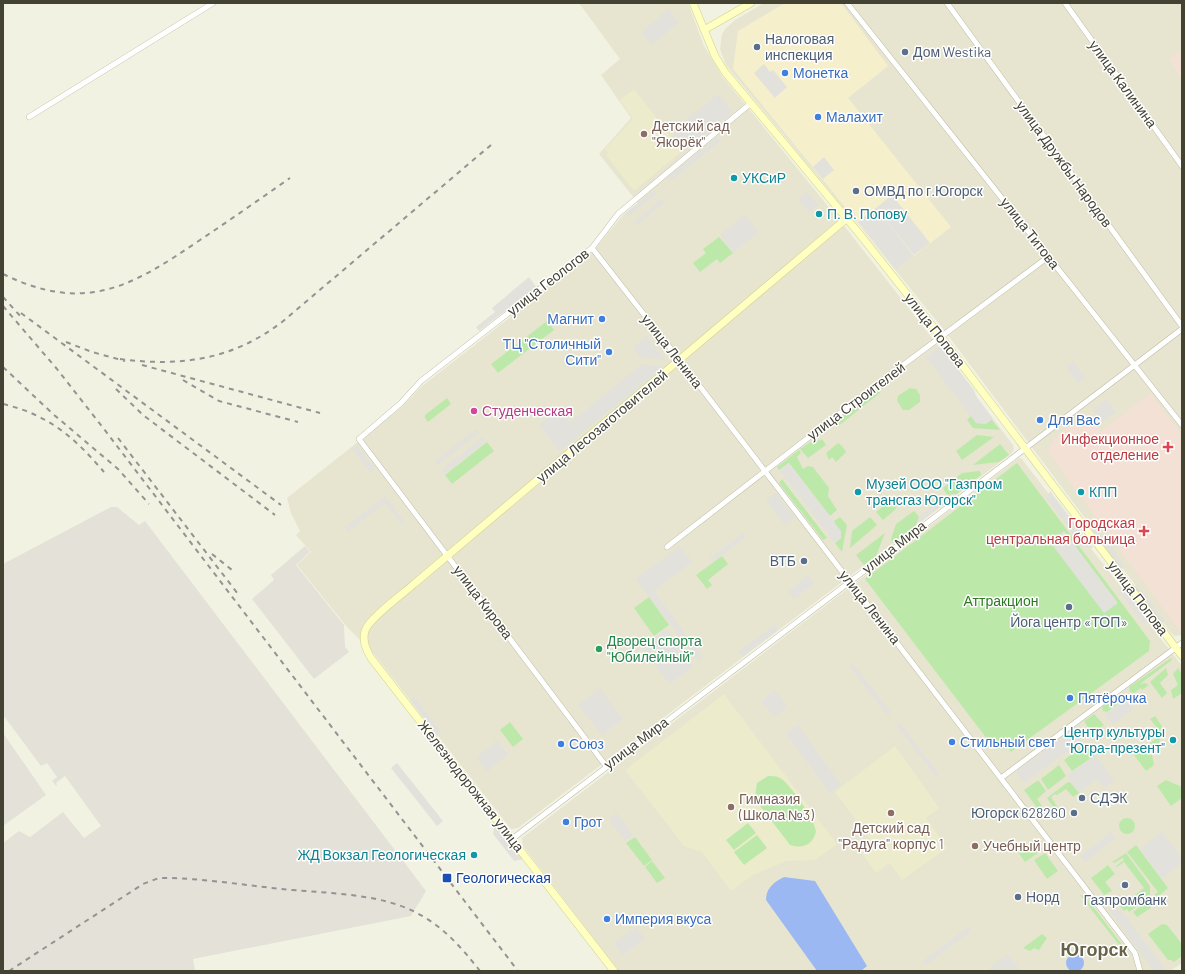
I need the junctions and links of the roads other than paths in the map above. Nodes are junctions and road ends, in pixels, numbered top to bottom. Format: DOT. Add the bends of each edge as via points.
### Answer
graph roads {
  1 [pos="213,3"];
  2 [pos="693,3"];
  3 [pos="751,3"];
  4 [pos="847,3"];
  5 [pos="947,3"];
  6 [pos="1065,3"];
  7 [pos="704,30"];
  8 [pos="751,103"];
  9 [pos="29,117"];
  10 [pos="1182,166"];
  11 [pos="846,219"];
  12 [pos="592,248"];
  13 [pos="1048,257"];
  14 [pos="1182,326"];
  15 [pos="1182,329"];
  16 [pos="941,337"];
  17 [pos="680,360"];
  18 [pos="1135,364"];
  19 [pos="1182,425"];
  20 [pos="359,439"];
  21 [pos="1025,447"];
  22 [pos="765,471"];
  23 [pos="667,547"];
  24 [pos="448,556"];
  25 [pos="850,582"];
  26 [pos="364,637"];
  27 [pos="1182,643"];
  28 [pos="1176,648"];
  29 [pos="1182,656"];
  30 [pos="606,766"];
  31 [pos="1002,778"];
  32 [pos="512,839"];
  33 [pos="614,971"];
  34 [pos="1140,971"];
  1 -- 9 [label="street"];
  2 -- 7 [label="main road, улица Попова"];
  3 -- 7 [label="main road"];
  4 -- 13 [label="street, улица Титова"];
  5 -- 14 [label="street, улица Дружбы Народов"];
  6 -- 10 [label="street, улица Калинина"];
  7 -- 8 [label="main road, улица Попова" via="720,64"];
  8 -- 11 [label="main road, улица Попова"];
  8 -- 12 [label="street, улица Геологов" via="618,214"];
  11 -- 16 [label="main road, улица Попова"];
  11 -- 17 [label="main road, улица Лесозаготовителей"];
  12 -- 17 [label="street, улица Ленина"];
  12 -- 20 [label="street, улица Геологов" via="421,380 401,403"];
  13 -- 16 [label="street, улица Строителей"];
  13 -- 18 [label="street, улица Титова"];
  15 -- 18 [label="street, улица Мира"];
  16 -- 21 [label="main road, улица Попова"];
  16 -- 22 [label="street, улица Строителей"];
  17 -- 22 [label="street, улица Ленина"];
  17 -- 24 [label="main road, улица Лесозаготовителей"];
  18 -- 19 [label="street, улица Титова"];
  18 -- 21 [label="street, улица Мира"];
  20 -- 24 [label="street, улица Кирова"];
  21 -- 25 [label="street, улица Мира"];
  21 -- 28 [label="main road, улица Попова"];
  22 -- 23 [label="street, улица Строителей"];
  22 -- 25 [label="street, улица Ленина"];
  24 -- 26 [label="main road, улица Лесозаготовителей" via="370,622"];
  24 -- 30 [label="street, улица Кирова"];
  25 -- 30 [label="street, улица Мира"];
  25 -- 31 [label="street, улица Ленина"];
  26 -- 32 [label="main road, Железнодорожная улица" via="364,644 371,658"];
  27 -- 28 [label="street"];
  28 -- 29 [label="main road, улица Попова"];
  28 -- 31 [label="street"];
  30 -- 32 [label="street, улица Мира"];
  31 -- 34 [label="street, улица Ленина" via="1135,953"];
  32 -- 33 [label="main road, Железнодорожная улица"];
}
